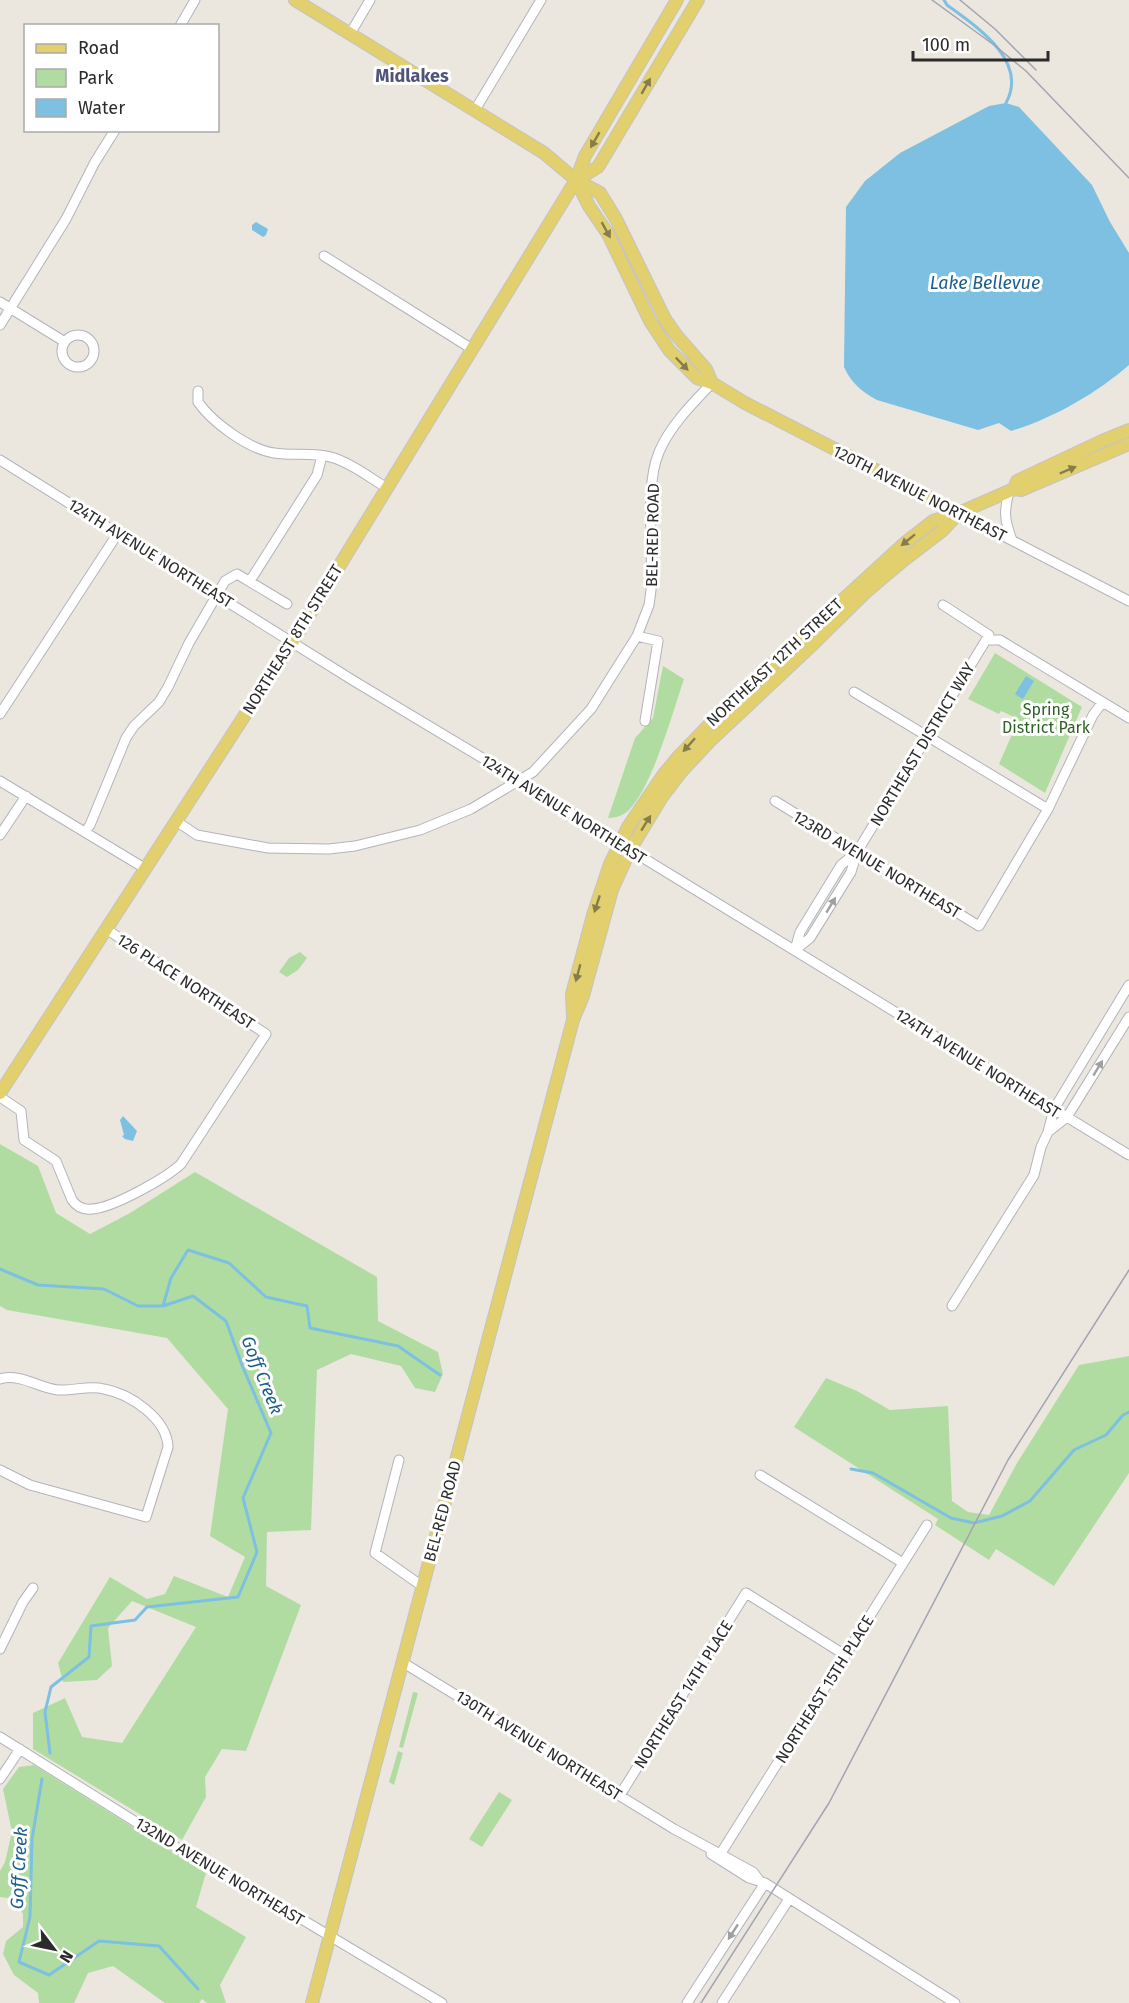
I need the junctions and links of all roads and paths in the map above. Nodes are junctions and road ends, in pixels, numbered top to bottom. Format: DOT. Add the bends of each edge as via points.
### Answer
graph roads {
  1 [pos="195,0"];
  2 [pos="295,0"];
  3 [pos="370,0"];
  4 [pos="541,0"];
  5 [pos="677,0"];
  6 [pos="698,0"];
  7 [pos="181,24"];
  8 [pos="350,34"];
  9 [pos="475,110"];
  10 [pos="114,132"];
  11 [pos="576,180"];
  12 [pos="324,256"];
  13 [pos="0,302"];
  14 [pos="11,308"];
  15 [pos="0,325"];
  16 [pos="65,342"];
  17 [pos="472,349"];
  18 [pos="712,383"];
  19 [pos="198,391"];
  20 [pos="1129,430"];
  21 [pos="1129,444"];
  22 [pos="322,456"];
  23 [pos="0,460"];
  24 [pos="387,488"];
  25 [pos="1011,490"];
  26 [pos="958,513"];
  27 [pos="118,533"];
  28 [pos="1012,540"];
  29 [pos="250,581"];
  30 [pos="217,595"];
  31 [pos="1129,601"];
  32 [pos="287,604"];
  33 [pos="943,605"];
  34 [pos="637,636"];
  35 [pos="990,637"];
  36 [pos="291,642"];
  37 [pos="854,692"];
  38 [pos="1102,703"];
  39 [pos="0,714"];
  40 [pos="1129,718"];
  41 [pos="645,722"];
  42 [pos="928,736"];
  43 [pos="519,780"];
  44 [pos="0,781"];
  45 [pos="657,794"];
  46 [pos="26,796"];
  47 [pos="775,801"];
  48 [pos="1048,809"];
  49 [pos="176,821"];
  50 [pos="85,832"];
  51 [pos="0,835"];
  52 [pos="625,847"];
  53 [pos="857,852"];
  54 [pos="146,869"];
  55 [pos="106,929"];
  56 [pos="795,950"];
  57 [pos="1129,985"];
  58 [pos="1129,1017"];
  59 [pos="0,1095"];
  60 [pos="1054,1109"];
  61 [pos="1067,1118"];
  62 [pos="1048,1132"];
  63 [pos="1129,1155"];
  64 [pos="952,1306"];
  65 [pos="0,1379"];
  66 [pos="399,1460"];
  67 [pos="0,1470"];
  68 [pos="760,1475"];
  69 [pos="927,1526"];
  70 [pos="903,1563"];
  71 [pos="423,1586"];
  72 [pos="33,1588"];
  73 [pos="0,1649"];
  74 [pos="845,1655"];
  75 [pos="402,1662"];
  76 [pos="0,1737"];
  77 [pos="20,1749"];
  78 [pos="0,1779"];
  79 [pos="620,1795"];
  80 [pos="674,1829"];
  81 [pos="721,1853"];
  82 [pos="762,1881"];
  83 [pos="789,1899"];
  84 [pos="329,1936"];
  85 [pos="312,2003"];
  86 [pos="442,2003"];
  87 [pos="687,2003"];
  88 [pos="722,2003"];
  89 [pos="955,2003"];
  1 -- 7 [label="street"];
  2 -- 8 [label="main road, 120TH AVENUE NORTHEAST"];
  3 -- 8 [label="street"];
  4 -- 9 [label="street"];
  5 -- 11 [label="main road, NORTHEAST 8TH STREET, one-way" via="585,156"];
  11 -- 6 [label="main road, NORTHEAST 8TH STREET, one-way" via="598,167"];
  8 -- 9 [label="main road, 120TH AVENUE NORTHEAST"];
  9 -- 11 [label="main road, 120TH AVENUE NORTHEAST" via="544,153"];
  10 -- 14 [label="street"];
  11 -- 17 [label="main road, NORTHEAST 8TH STREET"];
  11 -- 18 [label="main road, 120TH AVENUE NORTHEAST" via="659,335 688,370"];
  12 -- 17 [label="street"];
  13 -- 14 [label="street"];
  14 -- 15 [label="street"];
  14 -- 16 [label="street"];
  17 -- 24 [label="main road, NORTHEAST 8TH STREET"];
  18 -- 26 [label="main road, 120TH AVENUE NORTHEAST"];
  18 -- 34 [label="street, BEL-RED ROAD" via="676,424 658,453 652,485 651,590"];
  19 -- 22 [label="street" via="198,402 206,413 250,445 272,453"];
  20 -- 25 [label="main road, NORTHEAST 12TH STREET" via="1017,481"];
  25 -- 21 [label="main road, NORTHEAST 12TH STREET, one-way" via="1021,490"];
  22 -- 24 [label="street" via="341,461"];
  22 -- 29 [label="street" via="317,475"];
  23 -- 27 [label="street, 124TH AVENUE NORTHEAST"];
  24 -- 36 [label="main road, NORTHEAST 8TH STREET"];
  25 -- 26 [label="main road, NORTHEAST 12TH STREET"];
  25 -- 28 [label="street" via="1004,512"];
  26 -- 28 [label="street, 120TH AVENUE NORTHEAST"];
  26 -- 45 [label="main road, NORTHEAST 12TH STREET" via="942,531 866,592"];
  26 -- 45 [label="main road, NORTHEAST 12TH STREET, one-way" via="933,521 906,542 730,703 679,756"];
  27 -- 30 [label="street, 124TH AVENUE NORTHEAST"];
  27 -- 39 [label="street"];
  28 -- 31 [label="street, 120TH AVENUE NORTHEAST"];
  29 -- 30 [label="street" via="237,574 232,576"];
  29 -- 32 [label="street"];
  30 -- 36 [label="street, 124TH AVENUE NORTHEAST"];
  30 -- 50 [label="street" via="159,702 126,738"];
  33 -- 35 [label="street"];
  34 -- 41 [label="street" via="658,641"];
  34 -- 43 [label="street, BEL-RED ROAD" via="591,709 533,772"];
  35 -- 38 [label="street"];
  35 -- 42 [label="street, NORTHEAST DISTRICT WAY"];
  36 -- 43 [label="street, 124TH AVENUE NORTHEAST"];
  36 -- 49 [label="main road, NORTHEAST 8TH STREET"];
  37 -- 42 [label="street"];
  38 -- 40 [label="street"];
  38 -- 48 [label="street"];
  42 -- 48 [label="street"];
  42 -- 53 [label="street, NORTHEAST DISTRICT WAY"];
  43 -- 49 [label="street, BEL-RED ROAD" via="441,822 343,848 268,848 197,835"];
  43 -- 52 [label="street, 124TH AVENUE NORTHEAST"];
  44 -- 46 [label="street"];
  45 -- 52 [label="main road, NORTHEAST 12TH STREET"];
  46 -- 50 [label="street"];
  46 -- 51 [label="street"];
  47 -- 53 [label="street, 123RD AVENUE NORTHEAST"];
  48 -- 53 [label="street, 123RD AVENUE NORTHEAST" via="979,926"];
  49 -- 54 [label="main road, NORTHEAST 8TH STREET"];
  50 -- 54 [label="street"];
  52 -- 56 [label="street, 124TH AVENUE NORTHEAST"];
  52 -- 71 [label="main road, BEL-RED ROAD" via="573,1020"];
  53 -- 56 [label="street, NORTHEAST DISTRICT WAY" via="851,872 810,939"];
  54 -- 55 [label="main road, NORTHEAST 8TH STREET"];
  55 -- 59 [label="main road, NORTHEAST 8TH STREET"];
  55 -- 59 [label="street, 126 PLACE NORTHEAST" via="266,1034 182,1164 164,1178 103,1208 86,1209 75,1204 56,1161 24,1140 21,1111"];
  56 -- 60 [label="street, 124TH AVENUE NORTHEAST"];
  57 -- 60 [label="street"];
  61 -- 58 [label="street, one-way"];
  60 -- 61 [label="street, 124TH AVENUE NORTHEAST"];
  60 -- 62 [label="street"];
  61 -- 62 [label="street"];
  61 -- 63 [label="street, 124TH AVENUE NORTHEAST"];
  62 -- 64 [label="street" via="1034,1175"];
  65 -- 67 [label="street" via="15,1378 58,1390 89,1387 116,1393 144,1409 168,1438 146,1517 30,1485"];
  66 -- 71 [label="street" via="375,1553"];
  68 -- 70 [label="street"];
  69 -- 70 [label="street, NORTHEAST 15TH PLACE"];
  70 -- 74 [label="street, NORTHEAST 15TH PLACE"];
  71 -- 75 [label="main road, BEL-RED ROAD"];
  72 -- 73 [label="street"];
  74 -- 79 [label="street, NORTHEAST 14TH PLACE" via="746,1593"];
  74 -- 81 [label="street, NORTHEAST 15TH PLACE"];
  75 -- 79 [label="street, 130TH AVENUE NORTHEAST"];
  75 -- 84 [label="main road, BEL-RED ROAD"];
  76 -- 77 [label="street, 132ND AVENUE NORTHEAST"];
  77 -- 78 [label="street"];
  77 -- 84 [label="street, 132ND AVENUE NORTHEAST" via="195,1859"];
  79 -- 80 [label="street, 130TH AVENUE NORTHEAST"];
  80 -- 81 [label="street, 130TH AVENUE NORTHEAST"];
  80 -- 82 [label="street, 130TH AVENUE NORTHEAST" via="749,1878"];
  81 -- 82 [label="street, 130TH AVENUE NORTHEAST"];
  82 -- 83 [label="street, 130TH AVENUE NORTHEAST"];
  82 -- 87 [label="street, one-way"];
  83 -- 88 [label="street"];
  83 -- 89 [label="street, 130TH AVENUE NORTHEAST"];
  84 -- 85 [label="main road, BEL-RED ROAD"];
  84 -- 86 [label="street, 132ND AVENUE NORTHEAST"];
}
